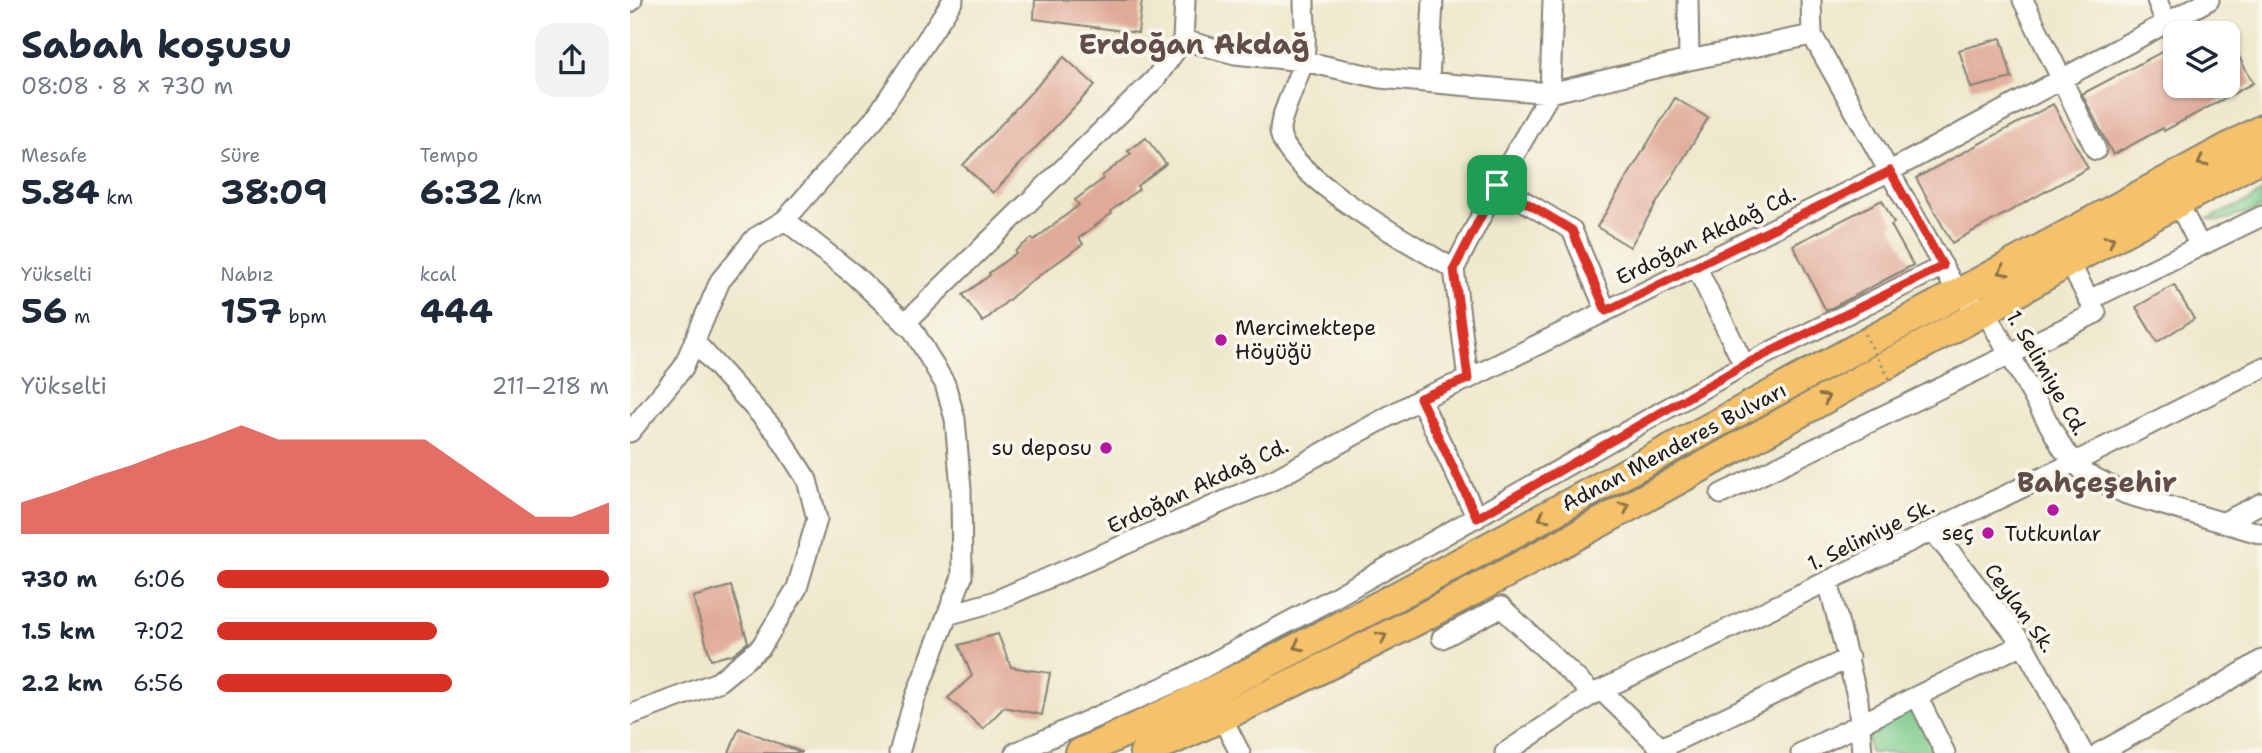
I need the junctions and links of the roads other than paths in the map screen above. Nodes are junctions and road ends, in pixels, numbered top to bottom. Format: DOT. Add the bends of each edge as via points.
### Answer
graph roads {
  1 [pos="953,0"];
  2 [pos="1185,0"];
  3 [pos="1304,0"];
  4 [pos="1433,0"];
  5 [pos="1553,0"];
  6 [pos="1688,0"];
  7 [pos="1811,0"];
  8 [pos="2023,0"];
  9 [pos="2157,0"];
  10 [pos="2209,0"];
  11 [pos="2165,21"];
  12 [pos="2170,21"];
  13 [pos="2163,25"];
  14 [pos="1812,35"];
  15 [pos="1183,40"];
  16 [pos="1689,60"];
  17 [pos="1303,61"];
  18 [pos="2062,79"];
  19 [pos="1429,81"];
  20 [pos="1550,93"];
  21 [pos="2262,129"];
  22 [pos="2096,150"];
  23 [pos="2262,157"];
  24 [pos="1890,171"];
  25 [pos="1497,185"];
  26 [pos="2178,203"];
  27 [pos="2262,216"];
  28 [pos="785,220"];
  29 [pos="2200,246"];
  30 [pos="2068,262"];
  31 [pos="1696,266"];
  32 [pos="1943,266"];
  33 [pos="1454,269"];
  34 [pos="1959,295"];
  35 [pos="2090,300"];
  36 [pos="1606,311"];
  37 [pos="1985,311"];
  38 [pos="905,323"];
  39 [pos="694,341"];
  40 [pos="2010,355"];
  41 [pos="1744,365"];
  42 [pos="2262,368"];
  43 [pos="1468,379"];
  44 [pos="1420,398"];
  45 [pos="630,432"];
  46 [pos="2075,462"];
  47 [pos="1721,494"];
  48 [pos="2262,503"];
  49 [pos="1477,518"];
  50 [pos="2224,522"];
  51 [pos="1933,531"];
  52 [pos="2262,534"];
  53 [pos="1828,581"];
  54 [pos="1334,613"];
  55 [pos="947,615"];
  56 [pos="1442,638"];
  57 [pos="2023,644"];
  58 [pos="1849,658"];
  59 [pos="2262,660"];
  60 [pos="1597,692"];
  61 [pos="1917,696"];
  62 [pos="630,715"];
  63 [pos="1222,718"];
  64 [pos="1860,724"];
  65 [pos="1663,750"];
  66 [pos="899,753"];
  67 [pos="1015,753"];
  68 [pos="1080,753"];
  69 [pos="1144,753"];
  70 [pos="1240,753"];
  71 [pos="1505,753"];
  72 [pos="1801,753"];
  73 [pos="1863,753"];
  74 [pos="1945,753"];
  75 [pos="2083,753"];
  76 [pos="2099,753"];
  1 -- 28 [label="street" via="876,117"];
  2 -- 15 [label="street"];
  3 -- 17 [label="street"];
  4 -- 19 [label="street"];
  5 -- 20 [label="street"];
  6 -- 16 [label="street"];
  7 -- 14 [label="street"];
  8 -- 18 [label="street"];
  9 -- 11 [label="street"];
  10 -- 12 [label="street, Erdoğan Akdağ Cd."];
  13 -- 18 [label="street, Erdoğan Akdağ Cd."];
  14 -- 16 [label="street"];
  14 -- 24 [label="street"];
  15 -- 17 [label="street" via="1235,54"];
  15 -- 38 [label="street" via="1156,79"];
  16 -- 20 [label="street"];
  17 -- 19 [label="street" via="1380,78"];
  17 -- 33 [label="street" via="1279,129 1286,149 1365,216"];
  18 -- 22 [label="street"];
  18 -- 24 [label="street, Erdoğan Akdağ Cd."];
  19 -- 20 [label="street"];
  20 -- 25 [label="street"];
  21 -- 34 [label="highway, Adnan Menderes Bulvarı, one-way"];
  23 -- 26 [label="highway, Adnan Menderes Bulvarı"];
  24 -- 31 [label="street, Erdoğan Akdağ Cd."];
  24 -- 32 [label="street"];
  25 -- 33 [label="street"];
  25 -- 36 [label="street" via="1572,230"];
  26 -- 29 [label="street"];
  30 -- 26 [label="highway, Adnan Menderes Bulvarı, one-way"];
  27 -- 29 [label="street"];
  28 -- 38 [label="street"];
  28 -- 39 [label="street" via="755,238 720,281"];
  29 -- 35 [label="street"];
  30 -- 35 [label="street"];
  30 -- 37 [label="highway, Adnan Menderes Bulvarı"];
  31 -- 36 [label="street, Erdoğan Akdağ Cd."];
  31 -- 41 [label="street"];
  32 -- 34 [label="street"];
  32 -- 41 [label="street"];
  33 -- 43 [label="street"];
  34 -- 37 [label="street"];
  34 -- 54 [label="highway, Adnan Menderes Bulvarı, one-way"];
  35 -- 40 [label="street" via="2096,313"];
  36 -- 43 [label="street, Erdoğan Akdağ Cd."];
  37 -- 40 [label="street, 1. Selimiye Cd."];
  63 -- 37 [label="highway, Adnan Menderes Bulvarı, one-way" via="1427,614"];
  38 -- 55 [label="street" via="945,384 955,419 962,577"];
  39 -- 45 [label="street" via="683,368"];
  39 -- 62 [label="street" via="777,433 807,480 817,519 797,588 761,647 718,682"];
  40 -- 46 [label="street, 1. Selimiye Cd." via="2063,449"];
  40 -- 47 [label="street"];
  41 -- 49 [label="street"];
  42 -- 46 [label="street, 1. Selimiye Sk."];
  43 -- 44 [label="street, Erdoğan Akdağ Cd."];
  44 -- 49 [label="street"];
  44 -- 55 [label="street, Erdoğan Akdağ Cd." via="1275,479 993,602"];
  46 -- 50 [label="street, 1. Selimiye Cd." via="2085,473 2126,494"];
  46 -- 51 [label="street, 1. Selimiye Sk."];
  48 -- 50 [label="street"];
  49 -- 54 [label="street"];
  50 -- 52 [label="street, 1. Selimiye Cd."];
  51 -- 53 [label="street, 1. Selimiye Sk."];
  51 -- 57 [label="street, Ceylan Sk."];
  53 -- 58 [label="street"];
  53 -- 60 [label="street, 1. Selimiye Sk."];
  54 -- 67 [label="street"];
  54 -- 68 [label="highway, Adnan Menderes Bulvarı, one-way"];
  55 -- 66 [label="street"];
  56 -- 60 [label="street" via="1501,607"];
  57 -- 61 [label="street"];
  57 -- 75 [label="street, Ceylan Sk."];
  58 -- 64 [label="street"];
  58 -- 65 [label="street"];
  59 -- 76 [label="street"];
  60 -- 65 [label="street"];
  60 -- 71 [label="street, 1. Selimiye Sk."];
  61 -- 64 [label="street"];
  61 -- 74 [label="street"];
  63 -- 69 [label="highway, Adnan Menderes Bulvarı"];
  63 -- 70 [label="street"];
  64 -- 72 [label="street"];
  64 -- 73 [label="street"];
}
